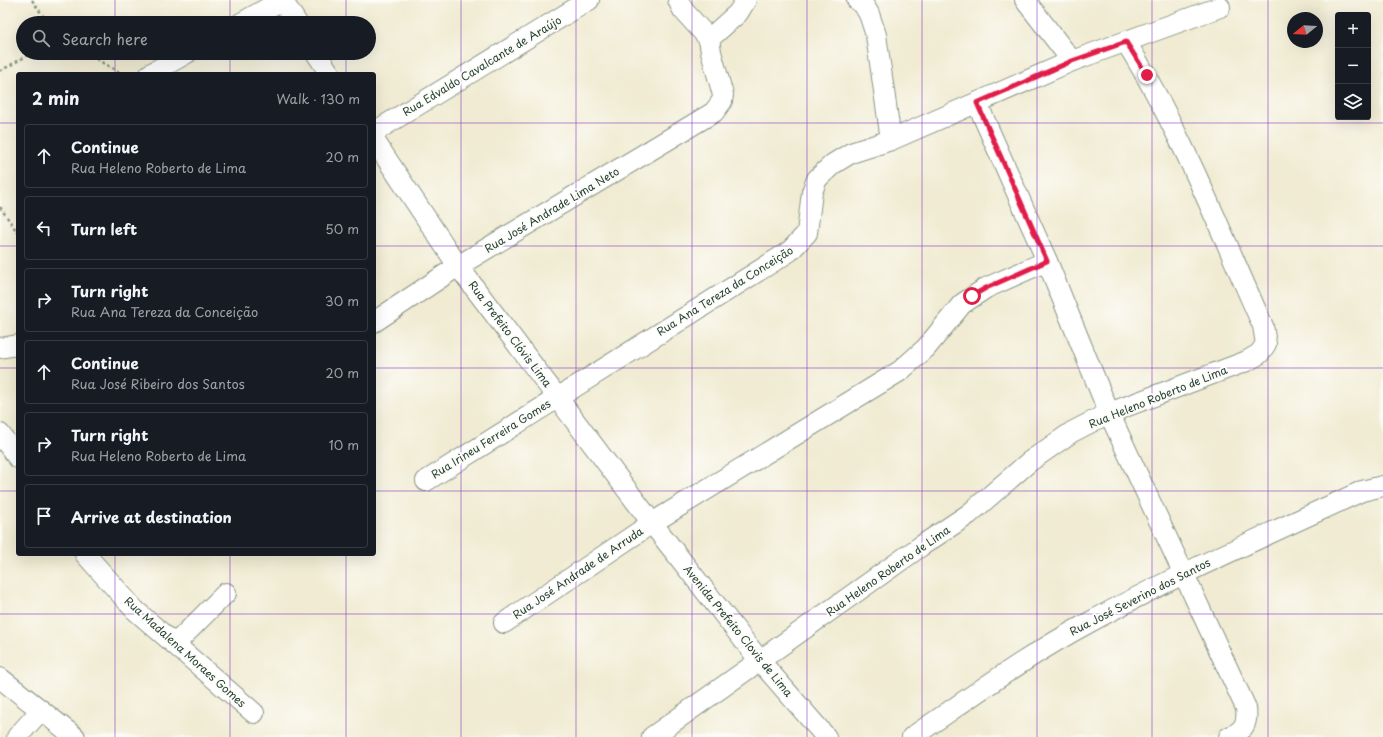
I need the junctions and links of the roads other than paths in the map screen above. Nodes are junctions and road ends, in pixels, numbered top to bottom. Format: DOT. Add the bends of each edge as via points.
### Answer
graph roads {
  1 [pos="282,0"];
  2 [pos="589,0"];
  3 [pos="678,0"];
  4 [pos="746,0"];
  5 [pos="857,0"];
  6 [pos="1025,0"];
  7 [pos="1220,7"];
  8 [pos="253,16"];
  9 [pos="292,16"];
  10 [pos="709,39"];
  11 [pos="1126,42"];
  12 [pos="175,60"];
  13 [pos="321,60"];
  14 [pos="1072,61"];
  15 [pos="154,72"];
  16 [pos="329,72"];
  17 [pos="977,103"];
  18 [pos="376,131"];
  19 [pos="891,140"];
  20 [pos="376,143"];
  21 [pos="1047,261"];
  22 [pos="458,266"];
  23 [pos="376,321"];
  24 [pos="16,345"];
  25 [pos="0,348"];
  26 [pos="557,397"];
  27 [pos="1109,413"];
  28 [pos="0,434"];
  29 [pos="16,455"];
  30 [pos="426,481"];
  31 [pos="1383,486"];
  32 [pos="652,523"];
  33 [pos="87,556"];
  34 [pos="1185,573"];
  35 [pos="226,594"];
  36 [pos="504,623"];
  37 [pos="175,644"];
  38 [pos="760,661"];
  39 [pos="0,678"];
  40 [pos="41,710"];
  41 [pos="254,713"];
  42 [pos="17,737"];
  43 [pos="75,737"];
  44 [pos="652,737"];
  45 [pos="826,737"];
  46 [pos="912,737"];
  47 [pos="1229,737"];
  1 -- 8 [label="street"];
  1 -- 9 [label="street"];
  2 -- 18 [label="street, Rua Edvaldo Cavalcante de Araújo"];
  3 -- 10 [label="street" via="683,10"];
  4 -- 10 [label="street" via="738,12"];
  5 -- 19 [label="street" via="869,14 876,35"];
  6 -- 14 [label="street"];
  7 -- 11 [label="street, Rua Ana Tereza da Conceição"];
  10 -- 22 [label="street, Rua José Andrade Lima Neto" via="710,52 723,95 714,112"];
  11 -- 14 [label="street, Rua Ana Tereza da Conceição"];
  11 -- 27 [label="street, Rua Heleno Roberto de Lima" via="1147,75 1172,124 1263,326 1266,344 1258,354 1247,361"];
  12 -- 15 [label="street"];
  13 -- 16 [label="street"];
  14 -- 17 [label="street, Rua Ana Tereza da Conceição"];
  17 -- 19 [label="street, Rua Ana Tereza da Conceição"];
  17 -- 21 [label="street"];
  19 -- 26 [label="street, Rua Ana Tereza da Conceição" via="851,153 833,164 817,179 812,192 807,233 790,251"];
  20 -- 22 [label="street, Rua Prefeito Clóvis Lima"];
  21 -- 27 [label="street"];
  21 -- 32 [label="street" via="972,296 962,304 926,348 900,371"];
  22 -- 23 [label="street, Rua José Andrade Lima Neto"];
  22 -- 26 [label="street, Rua Prefeito Clóvis Lima"];
  24 -- 25 [label="street"];
  26 -- 30 [label="street, Rua Irineu Ferreira Gomes"];
  26 -- 32 [label="street, Rua Prefeito Clóvis Lima"];
  27 -- 34 [label="street"];
  27 -- 38 [label="street, Rua Heleno Roberto de Lima" via="1047,448 969,514"];
  28 -- 29 [label="street"];
  31 -- 34 [label="street, Rua José Severino dos Santos" via="1362,491"];
  32 -- 36 [label="street, Rua José Andrade de Arruda"];
  32 -- 38 [label="street, Avenida Prefeito Clovis de Lima"];
  33 -- 37 [label="street, Rua Madalena Moraes Gomes" via="135,610"];
  34 -- 46 [label="street, Rua José Severino dos Santos" via="1058,640"];
  34 -- 47 [label="street" via="1246,708 1248,718 1245,725 1239,733"];
  35 -- 37 [label="street"];
  37 -- 41 [label="street, Rua Madalena Moraes Gomes"];
  38 -- 44 [label="street, Rua Heleno Roberto de Lima"];
  38 -- 45 [label="street, Avenida Prefeito Clovis de Lima"];
  39 -- 40 [label="street"];
  40 -- 42 [label="street"];
  40 -- 43 [label="street"];
}
